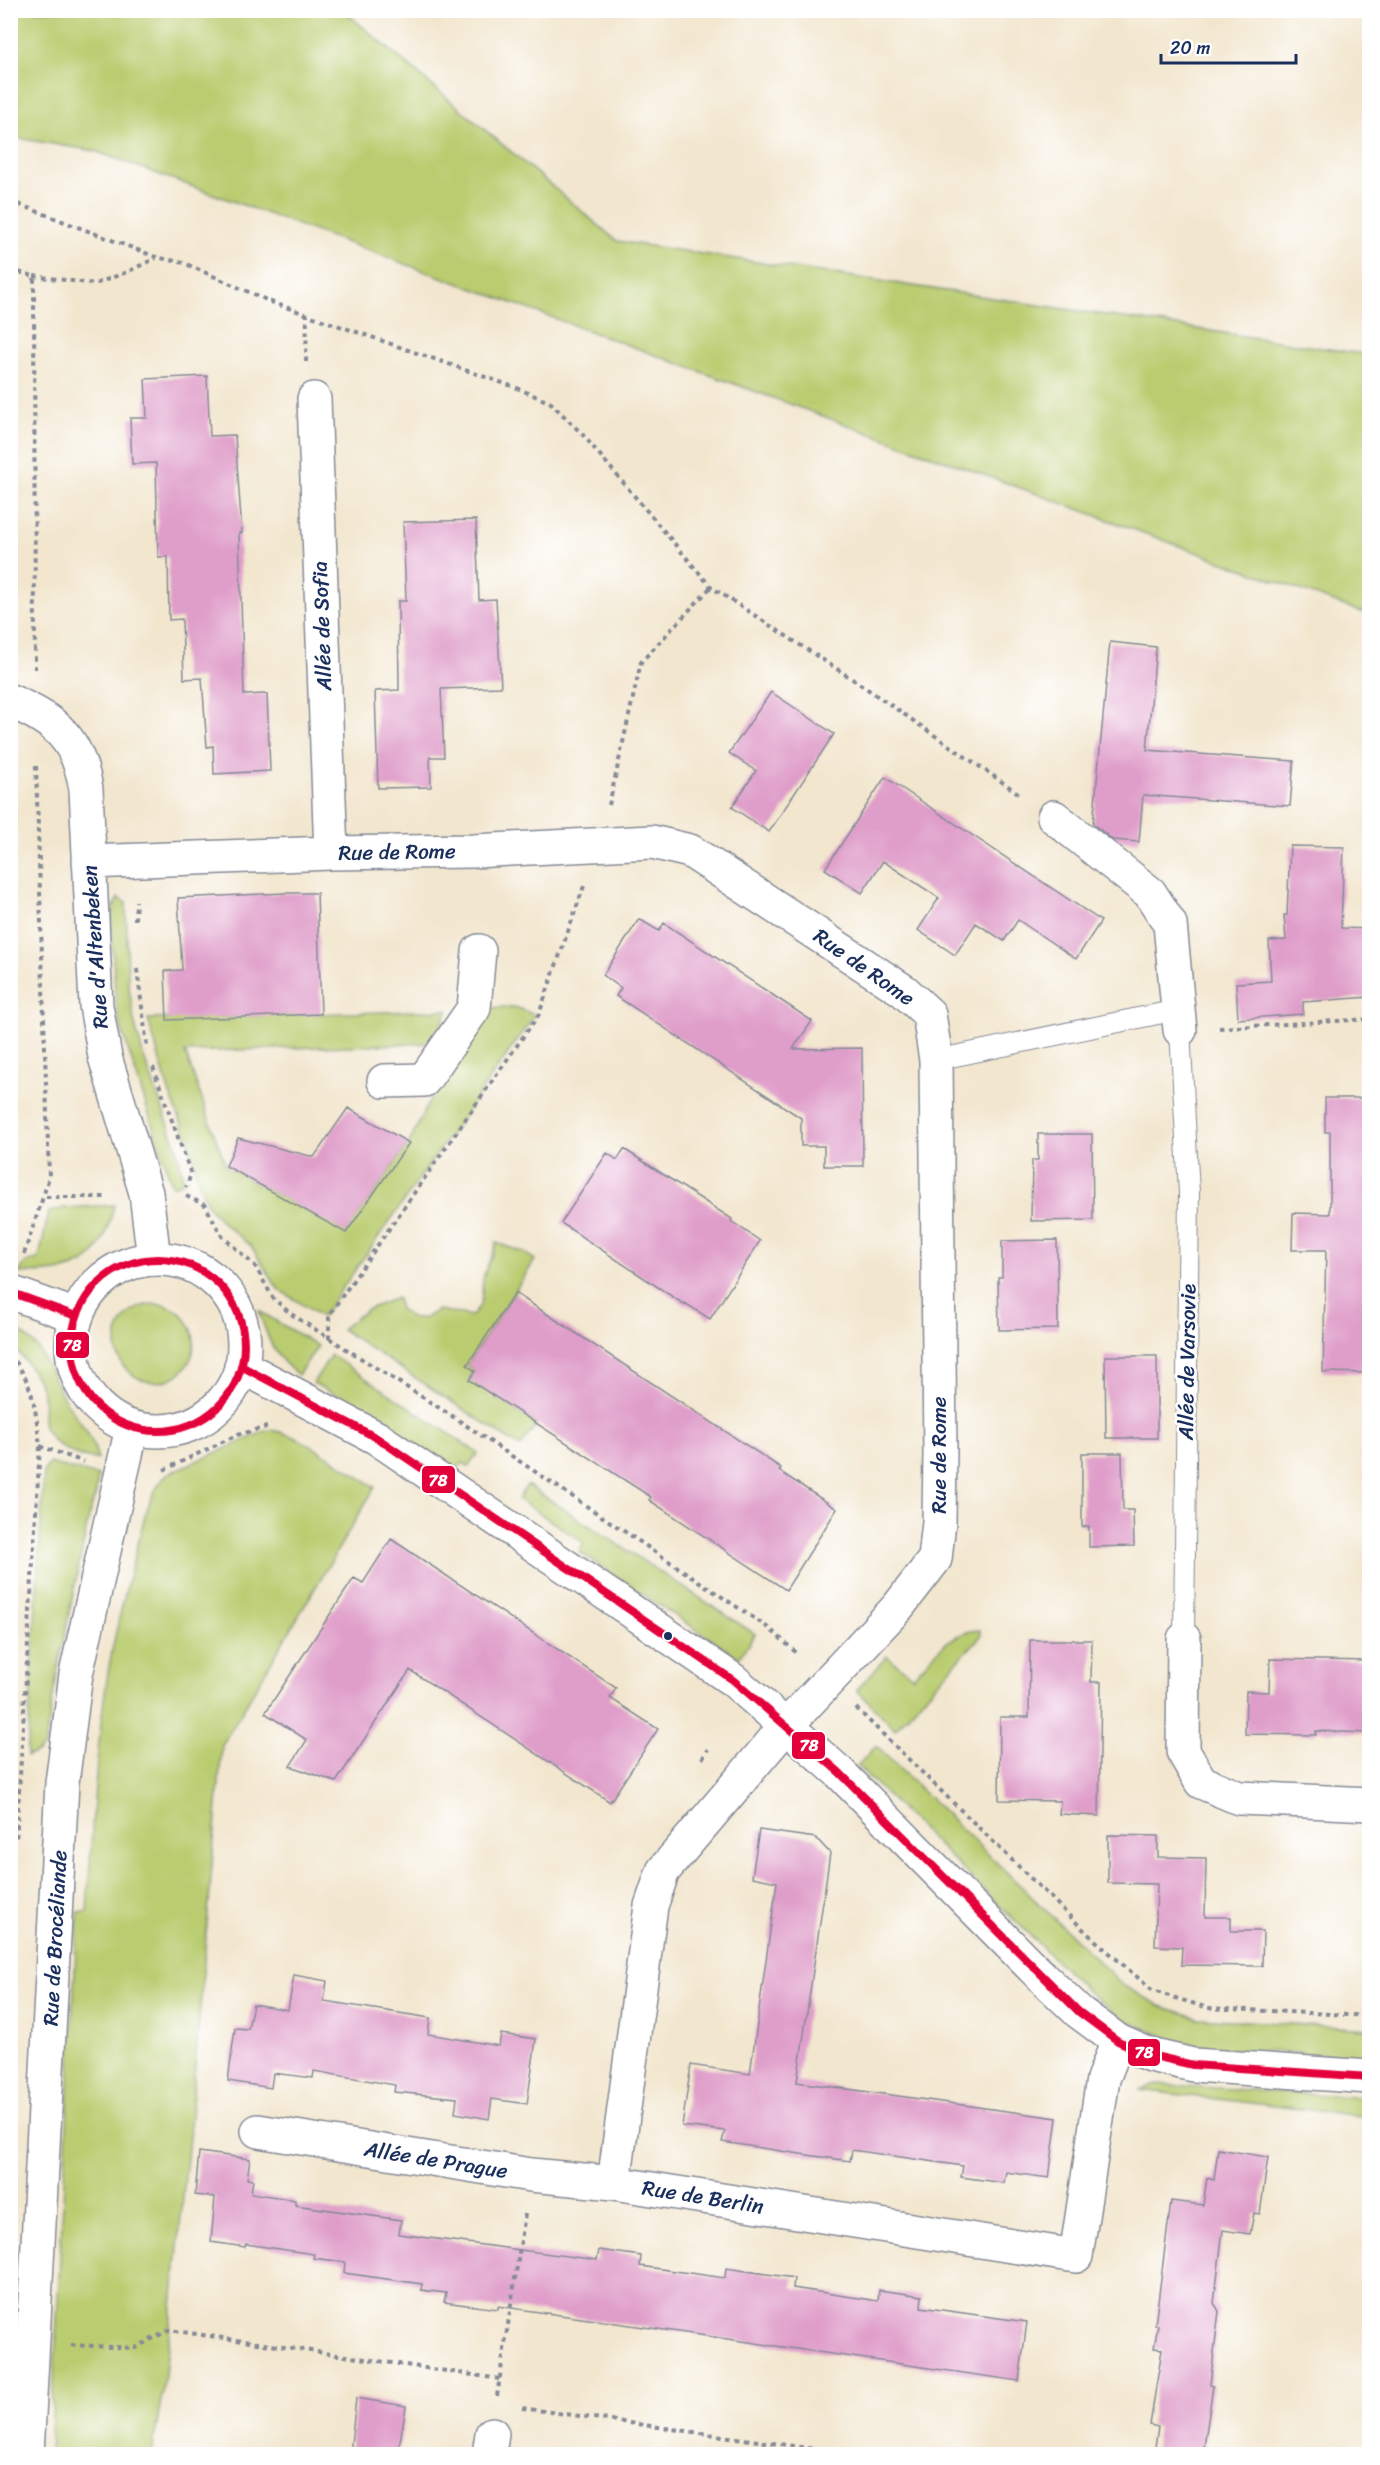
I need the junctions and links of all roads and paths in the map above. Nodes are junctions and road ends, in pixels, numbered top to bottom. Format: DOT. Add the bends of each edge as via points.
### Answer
graph roads {
  1 [pos="10,201"];
  2 [pos="156,257"];
  3 [pos="34,276"];
  4 [pos="314,399"];
  5 [pos="711,587"];
  6 [pos="10,701"];
  7 [pos="1054,817"];
  8 [pos="600,845"];
  9 [pos="331,853"];
  10 [pos="140,860"];
  11 [pos="89,862"];
  12 [pos="134,927"];
  13 [pos="479,951"];
  14 [pos="136,959"];
  15 [pos="1370,1019"];
  16 [pos="1178,1020"];
  17 [pos="148,1051"];
  18 [pos="936,1060"];
  19 [pos="151,1062"];
  20 [pos="384,1081"];
  21 [pos="114,1197"];
  22 [pos="25,1252"];
  23 [pos="154,1259"];
  24 [pos="10,1292"];
  25 [pos="76,1316"];
  26 [pos="10,1354"];
  27 [pos="242,1365"];
  28 [pos="277,1426"];
  29 [pos="132,1428"];
  30 [pos="159,1474"];
  31 [pos="1184,1640"];
  32 [pos="26,1650"];
  33 [pos="787,1725"];
  34 [pos="1370,1804"];
  35 [pos="1118,2041"];
  36 [pos="1370,2077"];
  37 [pos="258,2131"];
  38 [pos="531,2175"];
  39 [pos="614,2183"];
  40 [pos="33,2343"];
  41 [pos="500,2379"];
  42 [pos="20,2394"];
  43 [pos="520,2407"];
  44 [pos="492,2431"];
  45 [pos="27,2454"];
  46 [pos="851,2454"];
  1 -- 2 [label="path"];
  2 -- 3 [label="path" via="95,284"];
  2 -- 5 [label="path" via="184,263 271,302 551,403 584,435"];
  4 -- 9 [label="street, Allée de Sofia"];
  5 -- 7 [label="path"];
  5 -- 8 [label="path" via="641,662"];
  6 -- 11 [label="street, Rue d'Altenbeken" via="50,721 72,744 86,789"];
  7 -- 16 [label="street, Allée de Varsovie" via="1150,893 1170,924"];
  8 -- 9 [label="street, Rue de Rome"];
  8 -- 18 [label="street, Rue de Rome" via="652,842 690,851 904,991 929,1014"];
  8 -- 19 [label="path" via="539,1014 329,1315 329,1340 273,1298 255,1266 222,1236 205,1205 184,1195 191,1174"];
  9 -- 10 [label="street, Rue de Rome"];
  10 -- 11 [label="street, Rue de Rome"];
  10 -- 12 [label="path"];
  11 -- 23 [label="street, Rue d'Altenbeken" via="93,976 100,1031 146,1193"];
  13 -- 20 [label="street" via="474,1008 424,1080"];
  14 -- 17 [label="path"];
  15 -- 16 [label="path"];
  16 -- 18 [label="lane"];
  16 -- 31 [label="lane, Allée de Varsovie" via="1189,1193"];
  18 -- 33 [label="street, Rue de Rome" via="940,1453 935,1559 897,1608"];
  21 -- 22 [label="path" via="43,1197"];
  23 -- 25 [label="street" via="122,1267 94,1287"];
  23 -- 27 [label="street" via="200,1269 219,1284 232,1302 243,1333"];
  24 -- 25 [label="street"];
  25 -- 29 [label="street" via="71,1350 80,1384 102,1411"];
  26 -- 32 [label="path" via="34,1396 40,1446"];
  27 -- 29 [label="street" via="231,1392 212,1413 187,1427 159,1432"];
  27 -- 33 [label="street" via="377,1438 734,1680"];
  28 -- 30 [label="path" via="237,1435 168,1466"];
  29 -- 40 [label="street, Rue de Brocéliande" via="76,1674 62,1782"];
  31 -- 34 [label="street, Allée de Varsovie" via="1183,1751 1201,1782 1239,1798"];
  33 -- 35 [label="street" via="839,1772 1033,1968 1093,2024"];
  33 -- 39 [label="street, Rue de Berlin" via="663,1871 651,1906"];
  35 -- 36 [label="street" via="1150,2055 1193,2065"];
  35 -- 39 [label="street, Rue de Berlin" via="1103,2079 1076,2256"];
  37 -- 38 [label="street, Allée de Prague"];
  38 -- 39 [label="street, Allée de Prague"];
  38 -- 41 [label="path"];
  40 -- 41 [label="path" via="135,2348 169,2330"];
  40 -- 42 [label="street, Rue de Brocéliande"];
  41 -- 44 [label="path"];
  42 -- 45 [label="street, Rue de Brocéliande"];
  43 -- 46 [label="path"];
}
